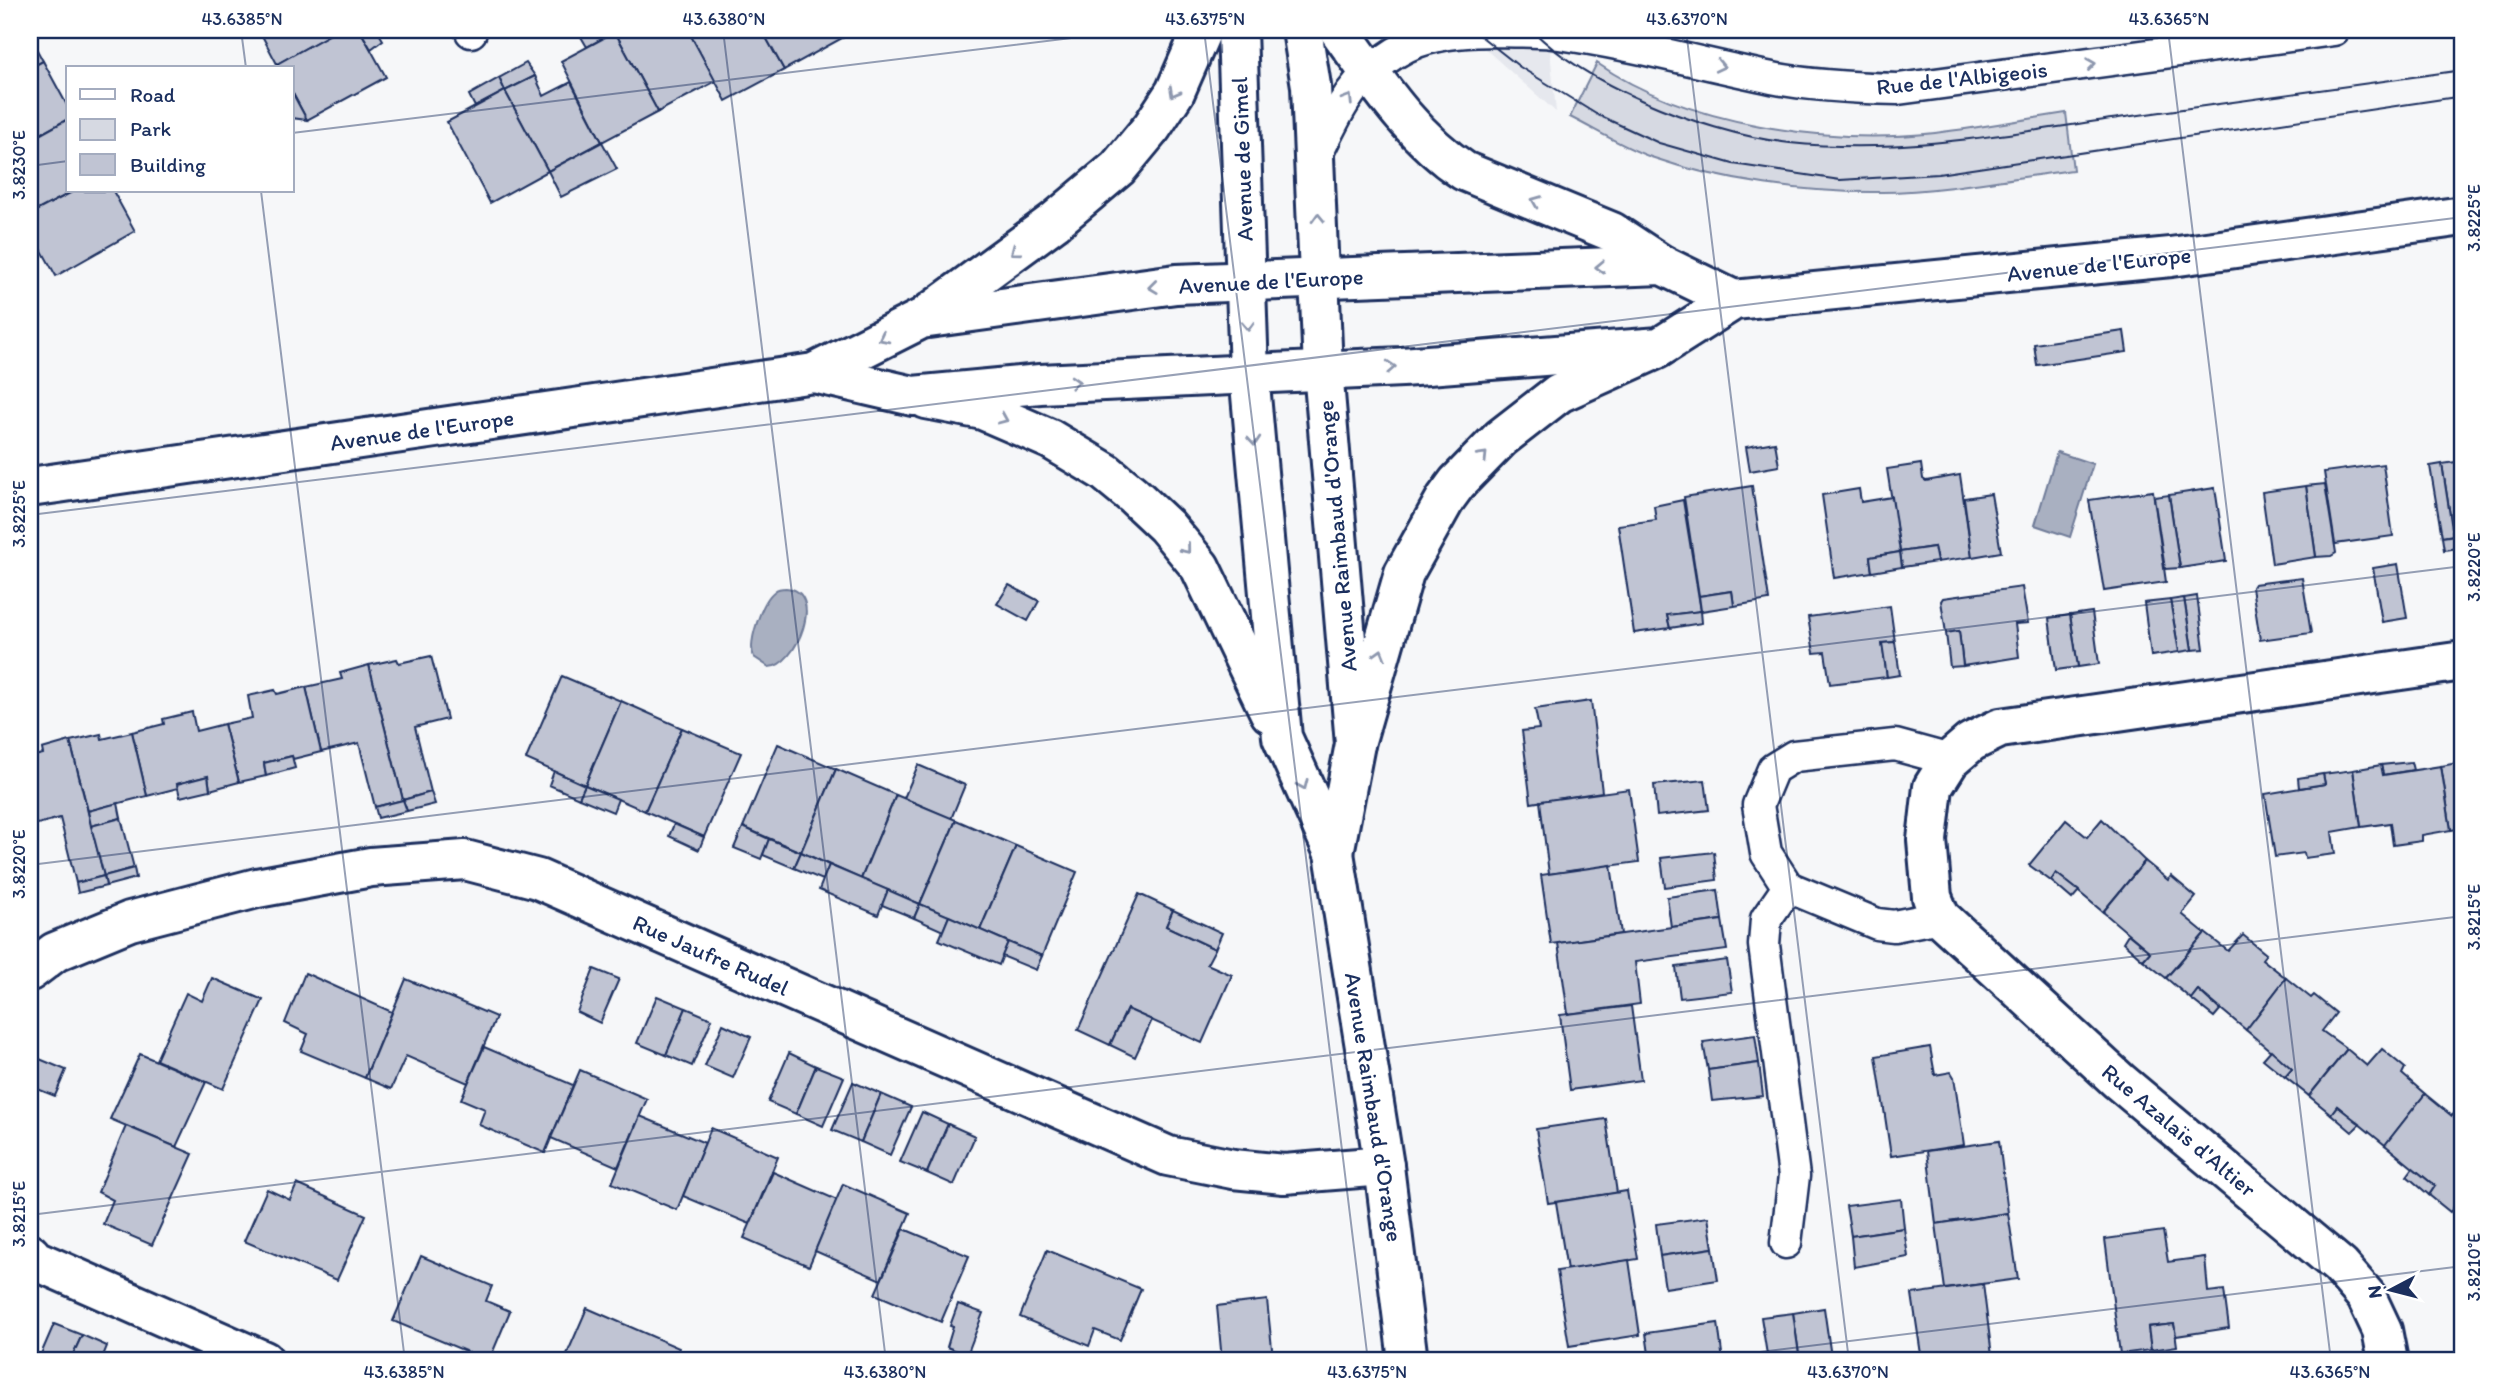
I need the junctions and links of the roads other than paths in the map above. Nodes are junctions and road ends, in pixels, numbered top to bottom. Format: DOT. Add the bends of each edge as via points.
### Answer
graph roads {
  1 [pos="1202,30"];
  2 [pos="1237,30"];
  3 [pos="1302,30"];
  4 [pos="1339,30"];
  5 [pos="2334,30"];
  6 [pos="1369,71"];
  7 [pos="1315,158"];
  8 [pos="2463,216"];
  9 [pos="1662,265"];
  10 [pos="1320,277"];
  11 [pos="1246,280"];
  12 [pos="1734,300"];
  13 [pos="921,319"];
  14 [pos="1660,348"];
  15 [pos="1323,370"];
  16 [pos="814,373"];
  17 [pos="1249,373"];
  18 [pos="913,396"];
  19 [pos="30,487"];
  20 [pos="2463,661"];
  21 [pos="1282,737"];
  22 [pos="1355,744"];
  23 [pos="1950,760"];
  24 [pos="1334,853"];
  25 [pos="1788,887"];
  26 [pos="1940,917"];
  27 [pos="30,971"];
  28 [pos="1384,1166"];
  29 [pos="1786,1243"];
  30 [pos="30,1254"];
  31 [pos="264,1361"];
  32 [pos="1408,1361"];
  33 [pos="2388,1361"];
  1 -- 13 [label="street, one-way" via="1174,92 1118,168 1055,221"];
  2 -- 11 [label="street, Avenue de Gimel"];
  3 -- 7 [label="street"];
  4 -- 6 [label="street"];
  6 -- 5 [label="lane, Rue de l'Albigeois, one-way" via="1417,42 1450,33 1534,32 1652,51 1775,79 1898,89"];
  7 -- 6 [label="lane, Rue de l'Albigeois, one-way" via="1336,116"];
  9 -- 6 [label="street, one-way" via="1612,232 1464,171 1427,144"];
  10 -- 7 [label="street, one-way"];
  8 -- 12 [label="street, Avenue de l'Europe" via="2171,257"];
  9 -- 10 [label="street, Avenue de l'Europe, one-way"];
  9 -- 12 [label="street, Avenue de l'Europe"];
  10 -- 11 [label="street, Avenue de l'Europe"];
  10 -- 15 [label="street"];
  11 -- 13 [label="street, Avenue de l'Europe, one-way" via="1176,284"];
  11 -- 17 [label="street, Avenue de Gimel, one-way"];
  12 -- 14 [label="street, Avenue de l'Europe"];
  13 -- 16 [label="street, Avenue de l'Europe, one-way"];
  15 -- 14 [label="street, Avenue de l'Europe, one-way"];
  22 -- 14 [label="street, Avenue Raimbaud d'Orange, one-way" via="1404,573 1457,483 1501,438 1559,393"];
  15 -- 17 [label="street, Avenue de l'Europe"];
  15 -- 22 [label="street, Avenue Raimbaud d'Orange"];
  16 -- 18 [label="street, Avenue de l'Europe"];
  16 -- 19 [label="street, Avenue de l'Europe"];
  18 -- 17 [label="street, Avenue de l'Europe, one-way"];
  17 -- 21 [label="street, Avenue Raimbaud d'Orange, one-way"];
  18 -- 21 [label="street, Avenue Raimbaud d'Orange, one-way" via="983,410 1051,439 1133,495 1200,567"];
  20 -- 23 [label="street" via="2000,727"];
  21 -- 24 [label="street, Avenue Raimbaud d'Orange, one-way"];
  22 -- 24 [label="street, Avenue Raimbaud d'Orange"];
  23 -- 25 [label="lane" via="1895,745 1794,756 1773,769 1758,805 1766,853"];
  23 -- 26 [label="street" via="1933,787 1927,840 1932,897"];
  24 -- 28 [label="street, Avenue Raimbaud d'Orange"];
  25 -- 26 [label="lane" via="1877,924 1894,926"];
  25 -- 29 [label="lane" via="1766,919 1764,945 1794,1176"];
  26 -- 33 [label="street, Rue Azalaïs d'Altier" via="2119,1082 2340,1266 2366,1296 2382,1330"];
  27 -- 28 [label="street, Rue Jaufre Rudel" via="55,952 130,921 257,888 371,867 464,860 538,879 1168,1156 1284,1174"];
  28 -- 32 [label="street, Avenue Raimbaud d'Orange"];
  30 -- 31 [label="street" via="35,1261"];
}
